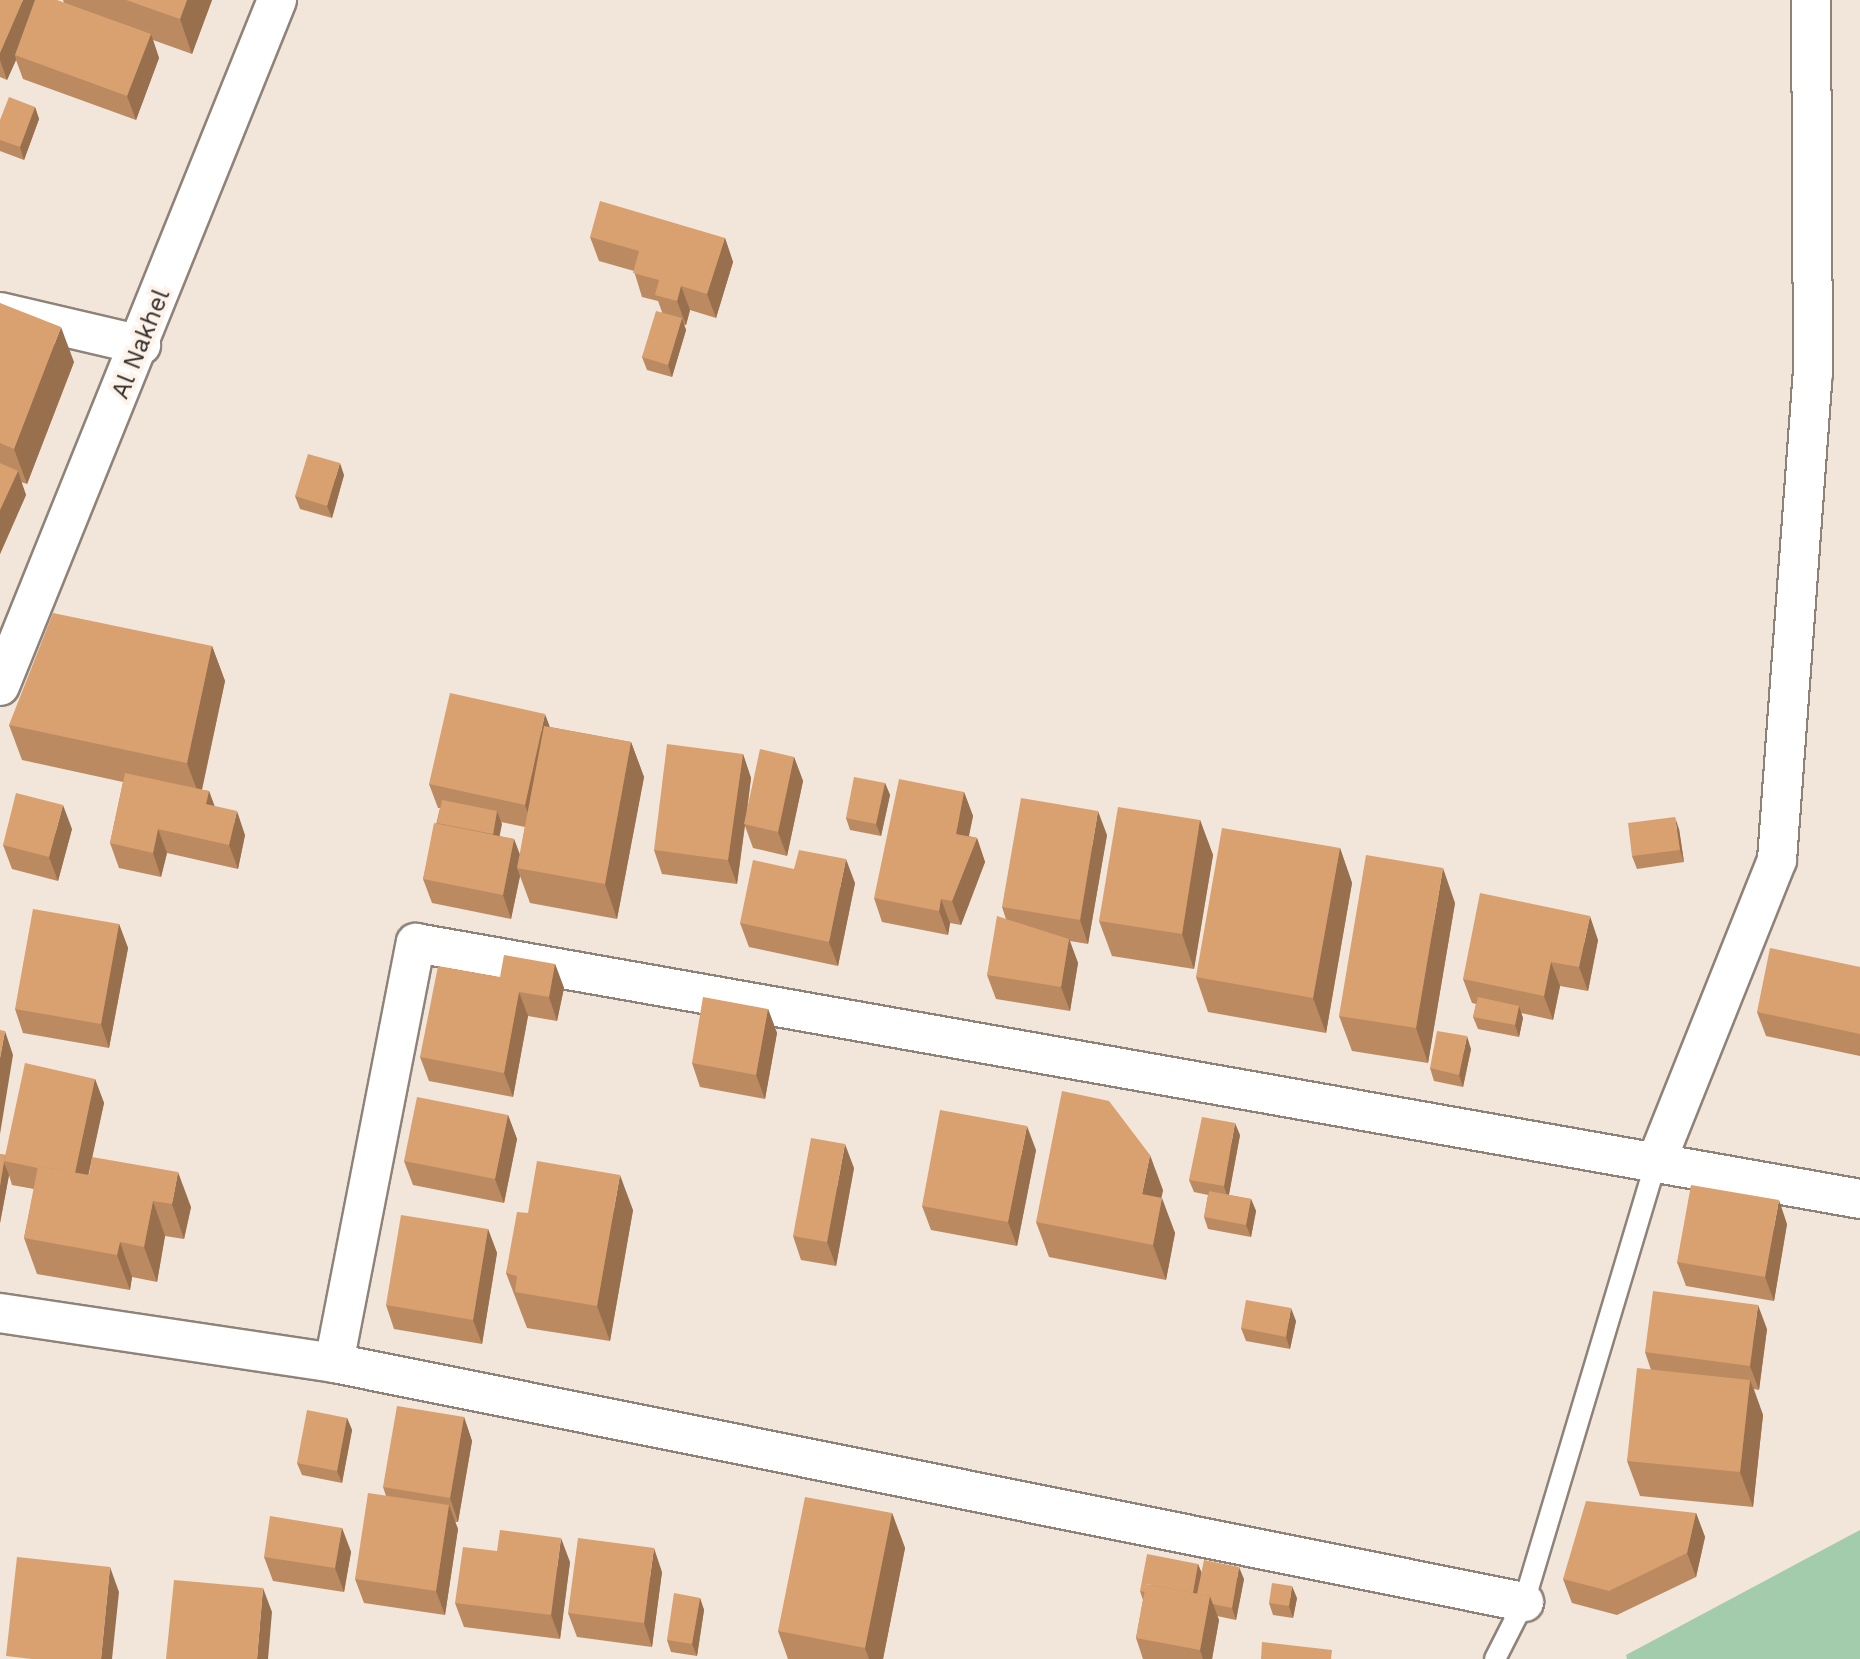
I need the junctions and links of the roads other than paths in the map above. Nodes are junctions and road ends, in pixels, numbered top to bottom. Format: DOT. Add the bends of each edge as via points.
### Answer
graph roads {
  1 [pos="277,0"];
  2 [pos="1812,0"];
  3 [pos="0,312"];
  4 [pos="141,345"];
  5 [pos="0,686"];
  6 [pos="1657,1160"];
  7 [pos="1860,1199"];
  8 [pos="0,1313"];
  9 [pos="334,1363"];
  10 [pos="1524,1602"];
  11 [pos="1496,1659"];
  1 -- 4 [label="street, Al Nakhel"];
  2 -- 6 [label="street" via="1813,374 1778,860"];
  3 -- 4 [label="street"];
  4 -- 5 [label="street, Al Nakhel"];
  6 -- 7 [label="street"];
  6 -- 9 [label="street" via="416,943"];
  6 -- 10 [label="lane"];
  8 -- 9 [label="street"];
  9 -- 10 [label="street"];
  10 -- 11 [label="lane"];
}
